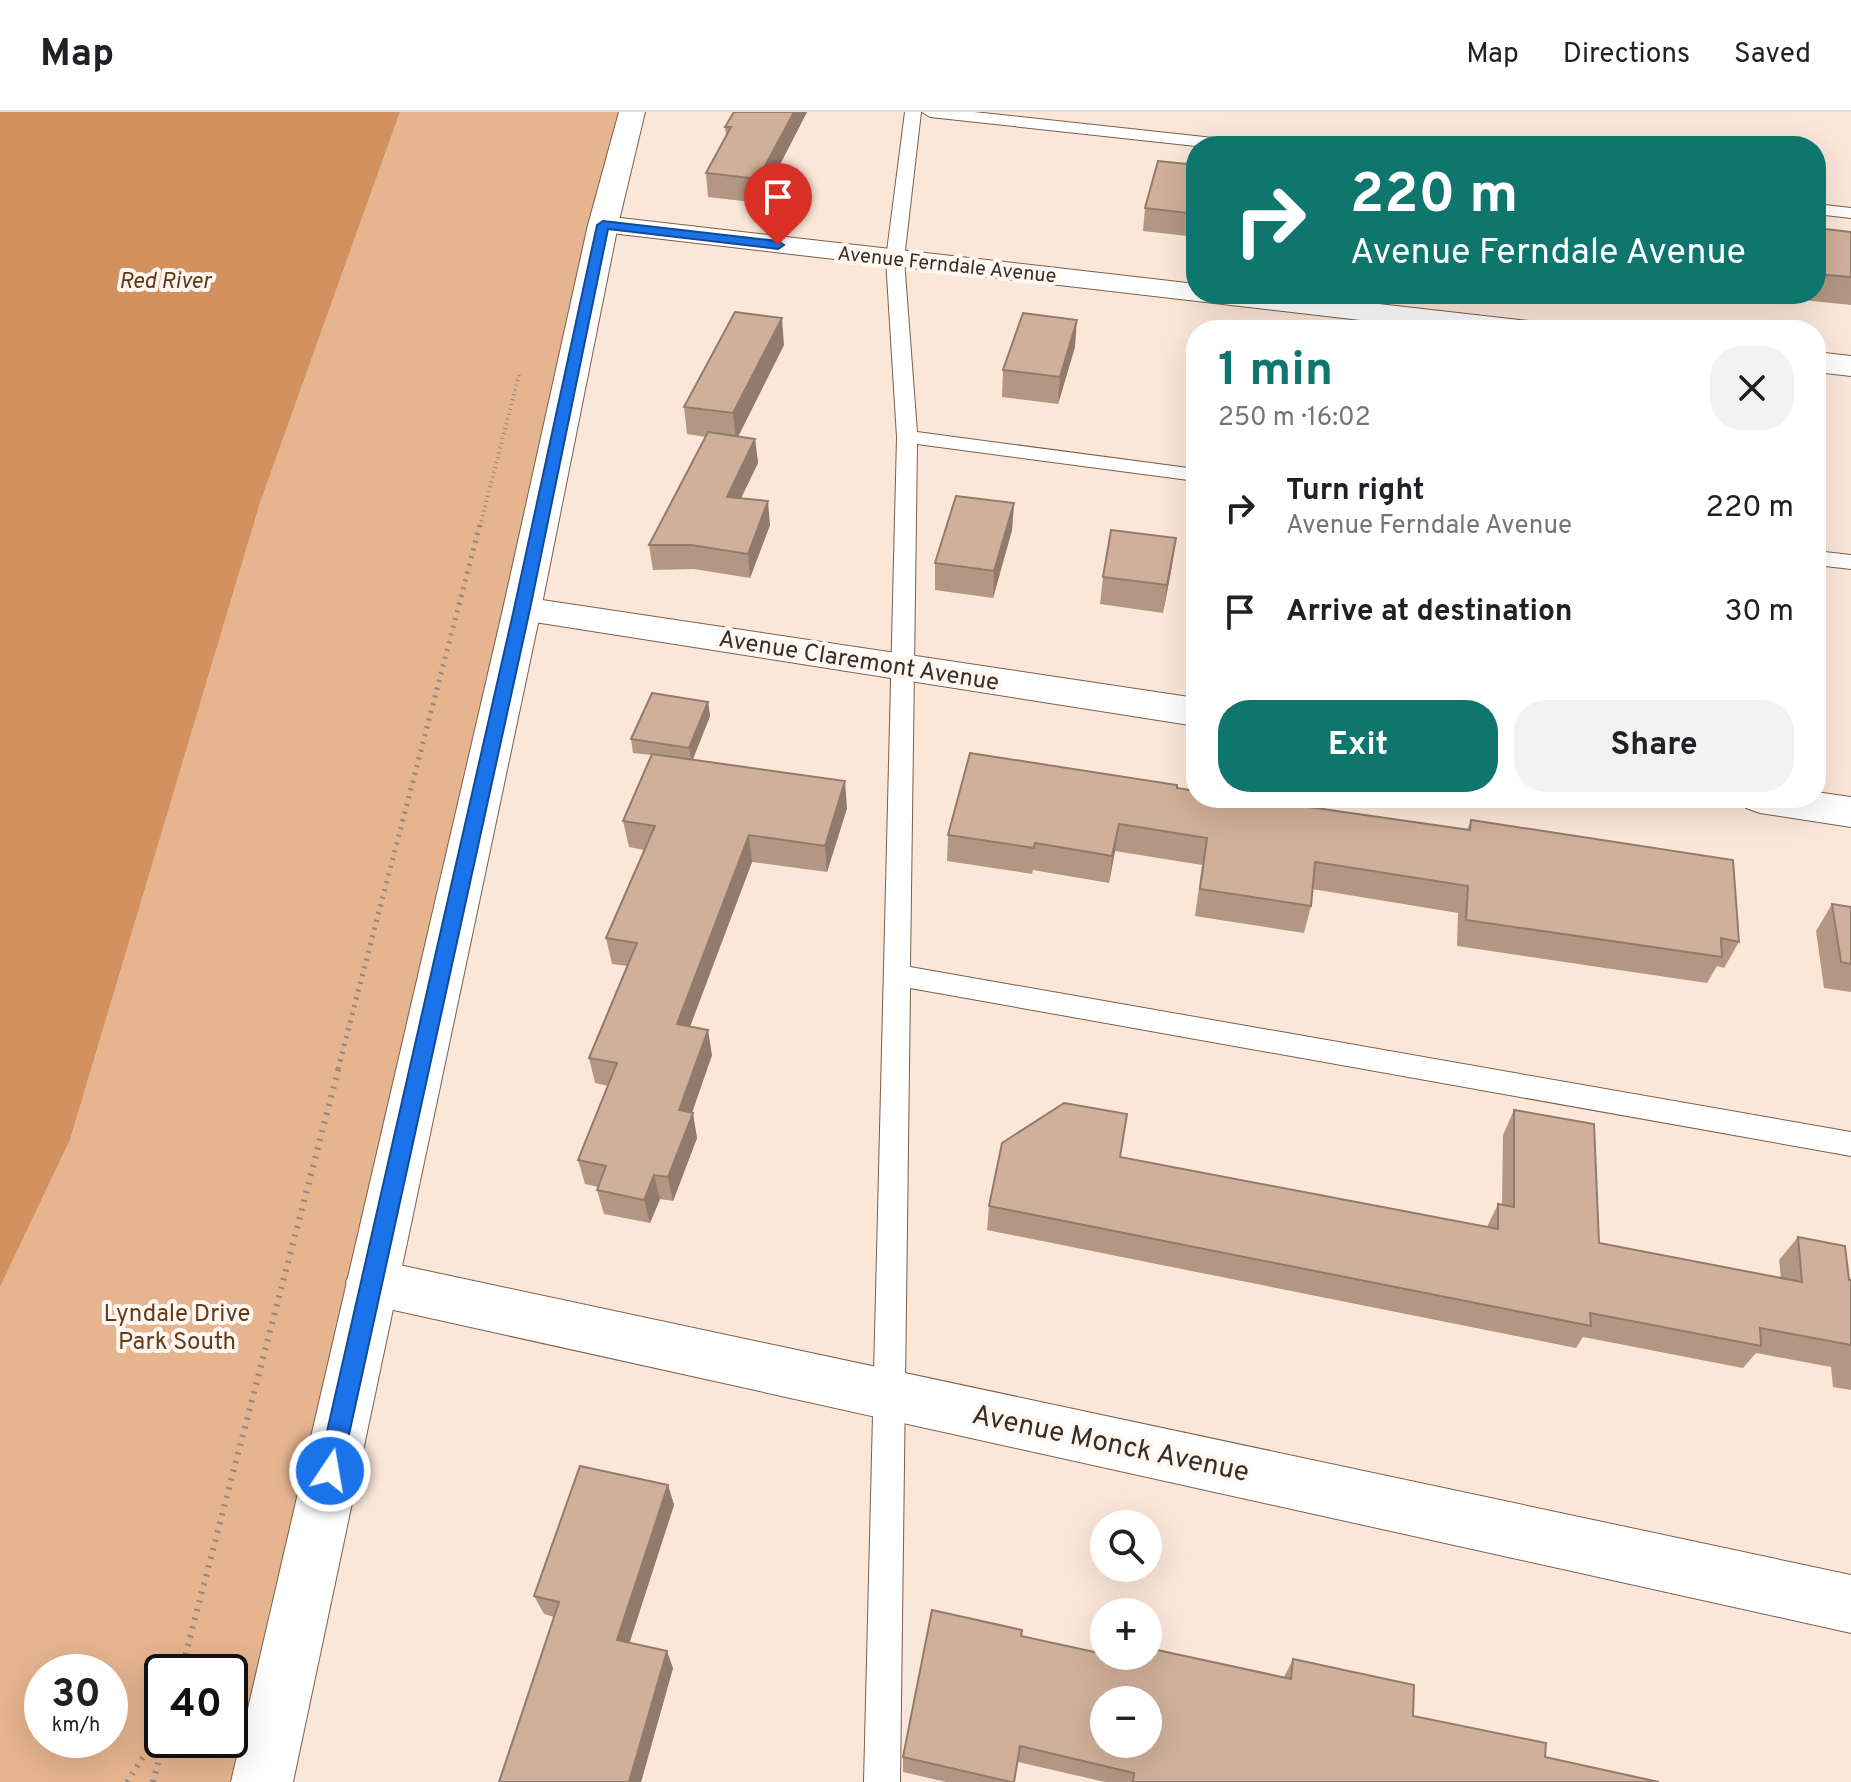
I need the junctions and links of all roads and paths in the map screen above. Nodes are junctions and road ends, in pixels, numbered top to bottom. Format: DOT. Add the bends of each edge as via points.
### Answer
graph roads {
  1 [pos="632,112"];
  2 [pos="913,112"];
  3 [pos="930,112"];
  4 [pos="1186,140"];
  5 [pos="1826,210"];
  6 [pos="1851,213"];
  7 [pos="603,225"];
  8 [pos="895,259"];
  9 [pos="1186,292"];
  10 [pos="1298,304"];
  11 [pos="1440,320"];
  12 [pos="1826,363"];
  13 [pos="1851,366"];
  14 [pos="907,437"];
  15 [pos="1186,474"];
  16 [pos="1826,559"];
  17 [pos="1851,562"];
  18 [pos="462,584"];
  19 [pos="522,609"];
  20 [pos="903,667"];
  21 [pos="1186,710"];
  22 [pos="1825,808"];
  23 [pos="1851,812"];
  24 [pos="897,975"];
  25 [pos="1851,1144"];
  26 [pos="371,1282"];
  27 [pos="889,1393"];
  28 [pos="1851,1604"];
  29 [pos="186,1654"];
  30 [pos="144,1756"];
  31 [pos="159,1758"];
  32 [pos="127,1782"];
  33 [pos="153,1782"];
  34 [pos="262,1782"];
  35 [pos="882,1782"];
  1 -- 7 [label="street"];
  2 -- 8 [label="lane"];
  3 -- 4 [label="lane"];
  5 -- 6 [label="lane"];
  7 -- 8 [label="street, Avenue Ferndale Avenue"];
  7 -- 19 [label="street"];
  8 -- 9 [label="street, Avenue Ferndale Avenue"];
  8 -- 14 [label="lane"];
  10 -- 11 [label="street"];
  12 -- 13 [label="street"];
  14 -- 15 [label="lane"];
  14 -- 20 [label="lane"];
  16 -- 17 [label="lane"];
  18 -- 29 [label="path"];
  19 -- 20 [label="street, Avenue Claremont Avenue"];
  19 -- 26 [label="street"];
  20 -- 21 [label="street, Avenue Claremont Avenue"];
  20 -- 24 [label="lane"];
  22 -- 23 [label="street"];
  24 -- 25 [label="lane"];
  24 -- 27 [label="lane"];
  26 -- 27 [label="street, Avenue Monck Avenue"];
  26 -- 34 [label="street"];
  27 -- 28 [label="street, Avenue Monck Avenue"];
  27 -- 35 [label="lane"];
  30 -- 32 [label="path"];
  31 -- 33 [label="path"];
}
